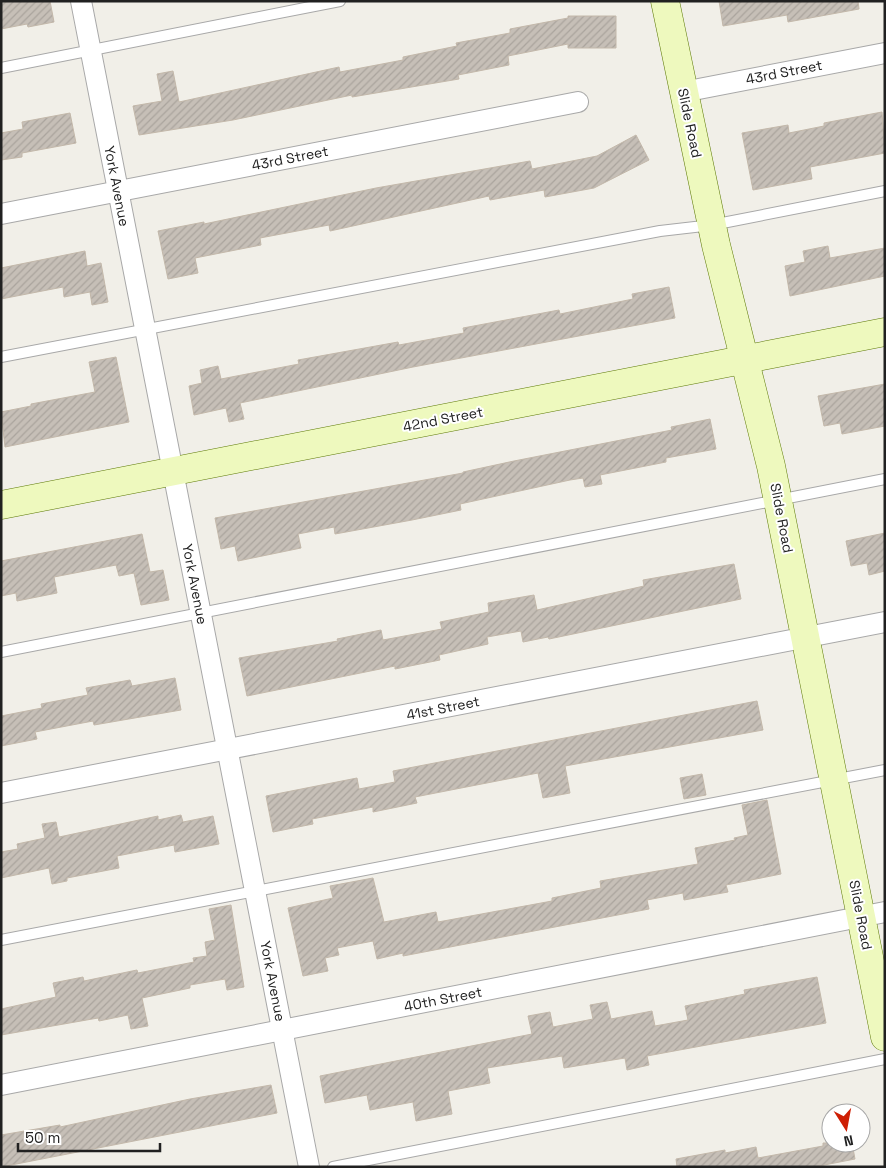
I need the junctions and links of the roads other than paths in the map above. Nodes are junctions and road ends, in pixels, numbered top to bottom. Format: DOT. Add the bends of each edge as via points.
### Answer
graph roads {
  1 [pos="81,1"];
  2 [pos="340,1"];
  3 [pos="665,1"];
  4 [pos="90,51"];
  5 [pos="885,53"];
  6 [pos="1,68"];
  7 [pos="683,92"];
  8 [pos="578,102"];
  9 [pos="118,191"];
  10 [pos="885,191"];
  11 [pos="1,214"];
  12 [pos="712,225"];
  13 [pos="145,328"];
  14 [pos="885,332"];
  15 [pos="1,357"];
  16 [pos="745,360"];
  17 [pos="173,472"];
  18 [pos="885,479"];
  19 [pos="778,500"];
  20 [pos="1,505"];
  21 [pos="201,614"];
  22 [pos="885,622"];
  23 [pos="805,637"];
  24 [pos="1,652"];
  25 [pos="228,749"];
  26 [pos="885,770"];
  27 [pos="834,780"];
  28 [pos="1,793"];
  29 [pos="255,890"];
  30 [pos="873,915"];
  31 [pos="1,940"];
  32 [pos="282,1030"];
  33 [pos="885,1037"];
  34 [pos="885,1059"];
  35 [pos="1,1084"];
  36 [pos="310,1167"];
  37 [pos="332,1167"];
  1 -- 4 [label="street, York Avenue"];
  2 -- 4 [label="lane"];
  3 -- 7 [label="main road, Slide Road"];
  4 -- 6 [label="lane"];
  4 -- 9 [label="street, York Avenue"];
  5 -- 7 [label="street, 43rd Street"];
  7 -- 12 [label="main road, Slide Road"];
  8 -- 9 [label="street, 43rd Street"];
  9 -- 11 [label="street, 43rd Street"];
  9 -- 13 [label="street, York Avenue"];
  10 -- 12 [label="lane"];
  12 -- 13 [label="lane" via="660,231"];
  12 -- 16 [label="main road, Slide Road"];
  13 -- 15 [label="lane"];
  13 -- 17 [label="street, York Avenue"];
  14 -- 16 [label="main road, 42nd Street"];
  16 -- 17 [label="main road, 42nd Street"];
  16 -- 19 [label="main road, Slide Road"];
  17 -- 20 [label="main road, 42nd Street"];
  17 -- 21 [label="street, York Avenue"];
  18 -- 19 [label="lane"];
  19 -- 21 [label="lane"];
  19 -- 23 [label="main road, Slide Road"];
  21 -- 24 [label="lane"];
  21 -- 25 [label="street, York Avenue"];
  22 -- 23 [label="street, 41st Street"];
  23 -- 25 [label="street, 41st Street"];
  23 -- 27 [label="main road, Slide Road"];
  25 -- 28 [label="street, 41st Street"];
  25 -- 29 [label="street, York Avenue"];
  26 -- 27 [label="lane"];
  27 -- 29 [label="lane"];
  27 -- 30 [label="main road, Slide Road"];
  29 -- 31 [label="lane"];
  29 -- 32 [label="street, York Avenue"];
  30 -- 32 [label="street, 40th Street"];
  30 -- 33 [label="main road, Slide Road"];
  32 -- 35 [label="street, 40th Street"];
  32 -- 36 [label="street, York Avenue"];
  34 -- 37 [label="lane"];
}
